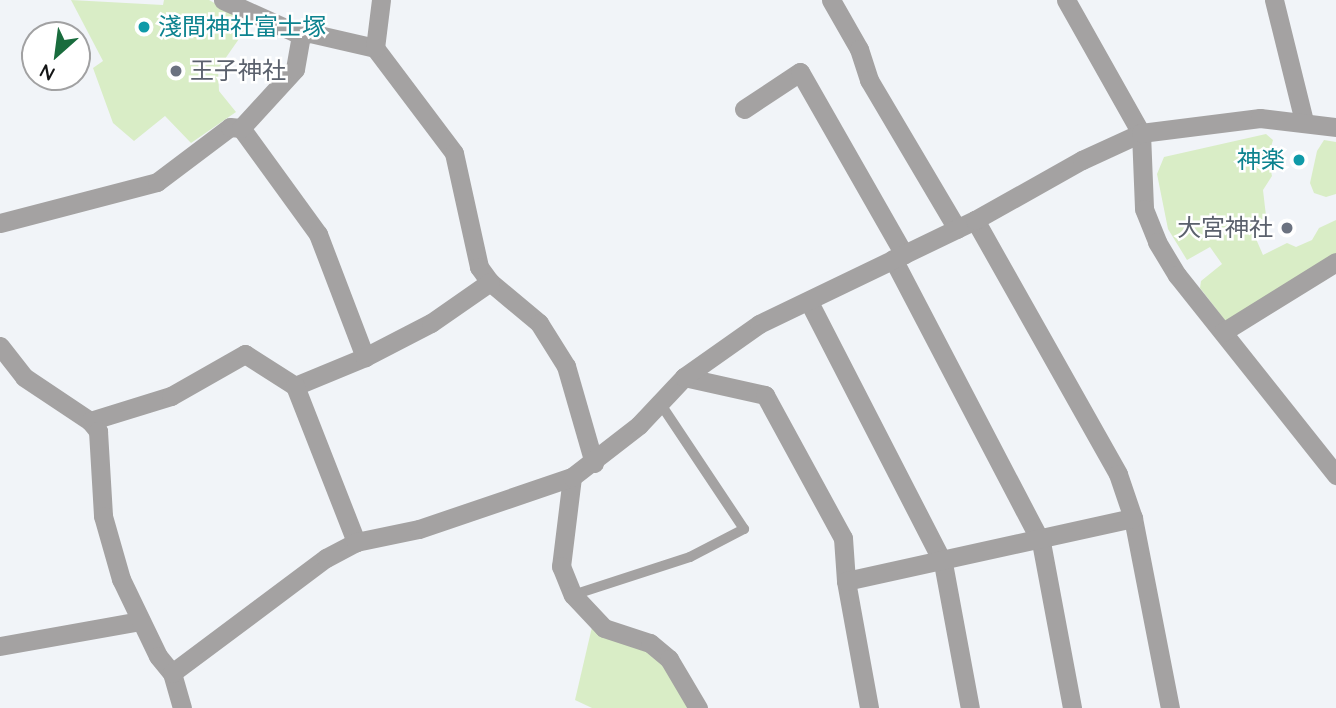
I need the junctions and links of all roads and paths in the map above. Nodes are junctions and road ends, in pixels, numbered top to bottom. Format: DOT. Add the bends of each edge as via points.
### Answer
graph roads {
  1 [pos="223,0"];
  2 [pos="381,0"];
  3 [pos="831,0"];
  4 [pos="1066,0"];
  5 [pos="1274,0"];
  6 [pos="301,36"];
  7 [pos="375,48"];
  8 [pos="744,108"];
  9 [pos="1304,121"];
  10 [pos="1336,127"];
  11 [pos="241,128"];
  12 [pos="1141,133"];
  13 [pos="975,220"];
  14 [pos="0,223"];
  15 [pos="957,229"];
  16 [pos="899,256"];
  17 [pos="1336,262"];
  18 [pos="490,282"];
  19 [pos="809,302"];
  20 [pos="1223,332"];
  21 [pos="0,346"];
  22 [pos="365,357"];
  23 [pos="684,377"];
  24 [pos="295,386"];
  25 [pos="660,403"];
  26 [pos="90,421"];
  27 [pos="594,463"];
  28 [pos="1336,475"];
  29 [pos="572,477"];
  30 [pos="1133,518"];
  31 [pos="356,542"];
  32 [pos="1041,542"];
  33 [pos="943,563"];
  34 [pos="846,581"];
  35 [pos="573,595"];
  36 [pos="141,621"];
  37 [pos="0,646"];
  38 [pos="172,673"];
  39 [pos="182,708"];
  40 [pos="698,708"];
  41 [pos="869,708"];
  42 [pos="970,708"];
  43 [pos="1072,708"];
  44 [pos="1170,708"];
  1 -- 6 [label="street"];
  2 -- 7 [label="street"];
  3 -- 15 [label="street" via="859,49 869,80"];
  4 -- 12 [label="street"];
  5 -- 9 [label="street"];
  6 -- 7 [label="street" via="310,33"];
  6 -- 11 [label="street" via="295,69"];
  7 -- 18 [label="street" via="454,153 472,247"];
  8 -- 16 [label="street" via="800,72"];
  9 -- 10 [label="street"];
  9 -- 12 [label="street" via="1260,118"];
  11 -- 14 [label="street" via="230,127 157,182"];
  11 -- 22 [label="street" via="318,234"];
  12 -- 13 [label="street"];
  12 -- 20 [label="street" via="1144,209 1177,275"];
  13 -- 15 [label="street"];
  13 -- 30 [label="street" via="1118,474"];
  15 -- 16 [label="street"];
  16 -- 19 [label="street"];
  16 -- 32 [label="street"];
  17 -- 20 [label="street"];
  18 -- 22 [label="street" via="431,323"];
  18 -- 27 [label="street" via="539,323 566,366"];
  19 -- 23 [label="street" via="759,324"];
  19 -- 33 [label="street"];
  20 -- 28 [label="street"];
  21 -- 26 [label="street" via="24,377"];
  22 -- 24 [label="street"];
  23 -- 25 [label="street"];
  23 -- 34 [label="street" via="765,395 843,538"];
  24 -- 26 [label="street" via="245,354 171,396"];
  24 -- 31 [label="street"];
  25 -- 27 [label="street"];
  25 -- 35 [label="lane" via="744,529 690,557"];
  26 -- 36 [label="street" via="101,444 103,516 121,579"];
  27 -- 29 [label="street"];
  29 -- 31 [label="street" via="419,529"];
  29 -- 35 [label="street" via="561,566"];
  30 -- 32 [label="street"];
  30 -- 44 [label="street"];
  31 -- 38 [label="street" via="326,558"];
  32 -- 33 [label="street"];
  32 -- 43 [label="street"];
  33 -- 34 [label="street"];
  33 -- 42 [label="street"];
  34 -- 41 [label="street"];
  35 -- 40 [label="street" via="604,628 650,643 669,659"];
  36 -- 37 [label="street"];
  36 -- 38 [label="street"];
  38 -- 39 [label="street"];
}
